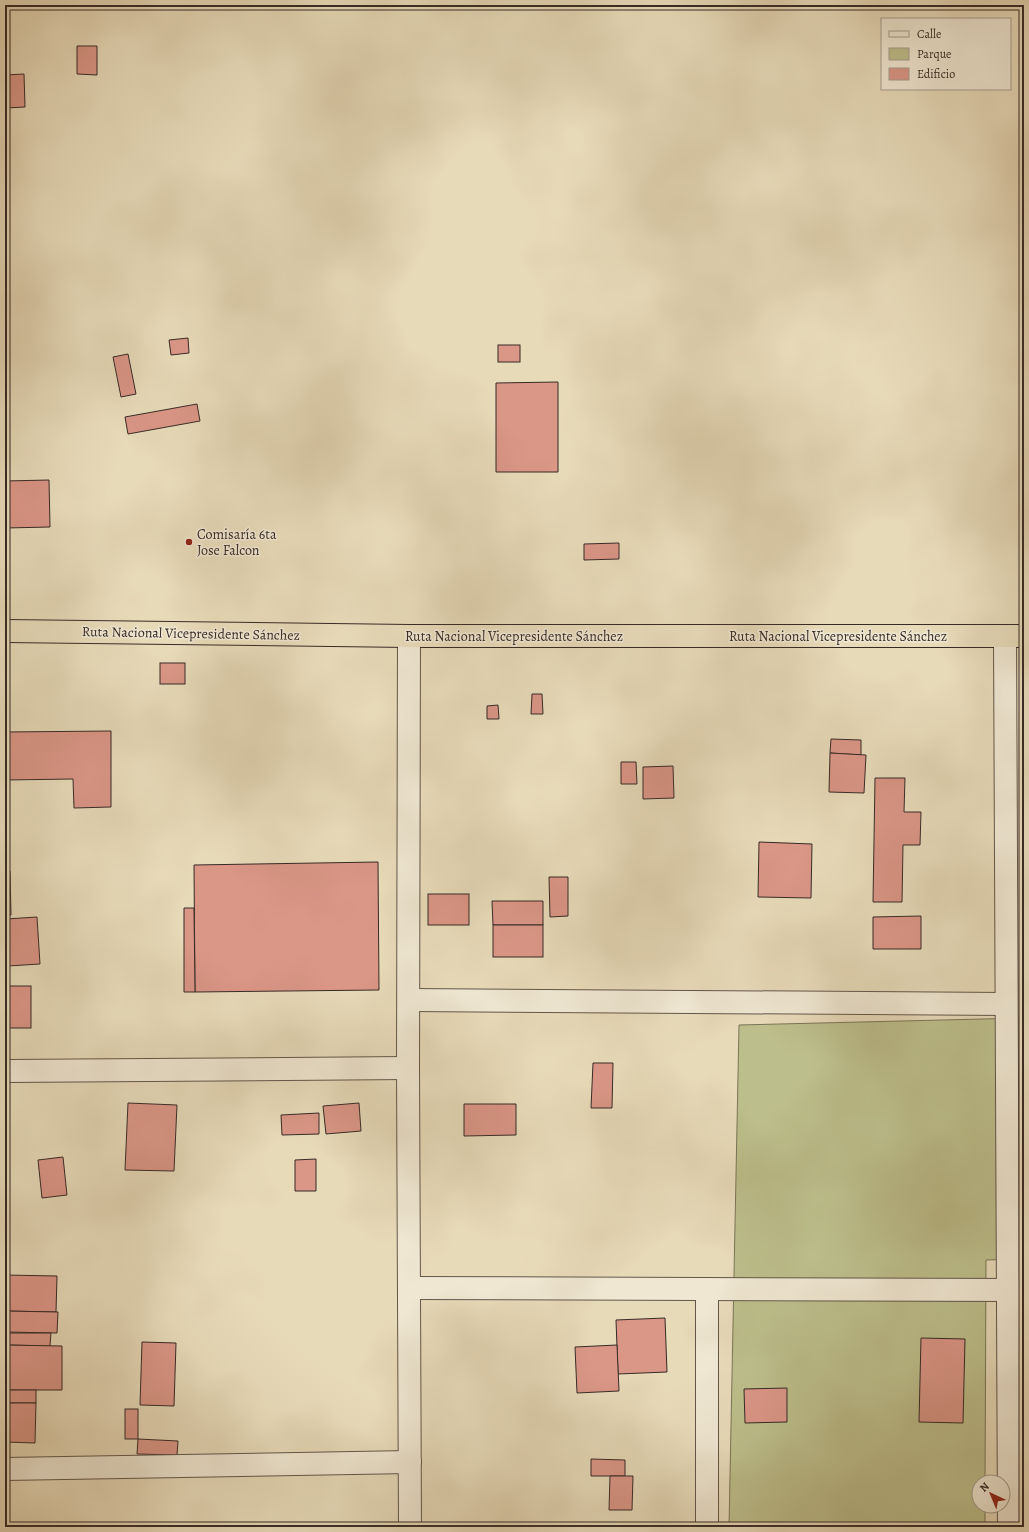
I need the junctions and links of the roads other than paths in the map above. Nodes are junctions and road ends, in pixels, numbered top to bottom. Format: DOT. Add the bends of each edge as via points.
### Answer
graph roads {
  1 [pos="5,631"];
  2 [pos="409,636"];
  3 [pos="1014,636"];
  4 [pos="410,1000"];
  5 [pos="1006,1004"];
  6 [pos="408,1068"];
  7 [pos="5,1071"];
  8 [pos="409,1288"];
  9 [pos="707,1289"];
  10 [pos="1016,1290"];
  11 [pos="410,1462"];
  12 [pos="5,1469"];
  13 [pos="410,1527"];
  14 [pos="708,1527"];
  15 [pos="1008,1527"];
  1 -- 2 [label="highway, Ruta Nacional Vicepresidente Sánchez"];
  2 -- 3 [label="highway, Ruta Nacional Vicepresidente Sánchez"];
  2 -- 4 [label="street"];
  3 -- 5 [label="street"];
  4 -- 5 [label="street"];
  4 -- 6 [label="street"];
  5 -- 10 [label="street"];
  6 -- 7 [label="street"];
  6 -- 8 [label="street"];
  8 -- 9 [label="street"];
  8 -- 11 [label="street"];
  9 -- 10 [label="street"];
  9 -- 14 [label="street"];
  10 -- 15 [label="street"];
  11 -- 12 [label="street"];
  11 -- 13 [label="street"];
}
